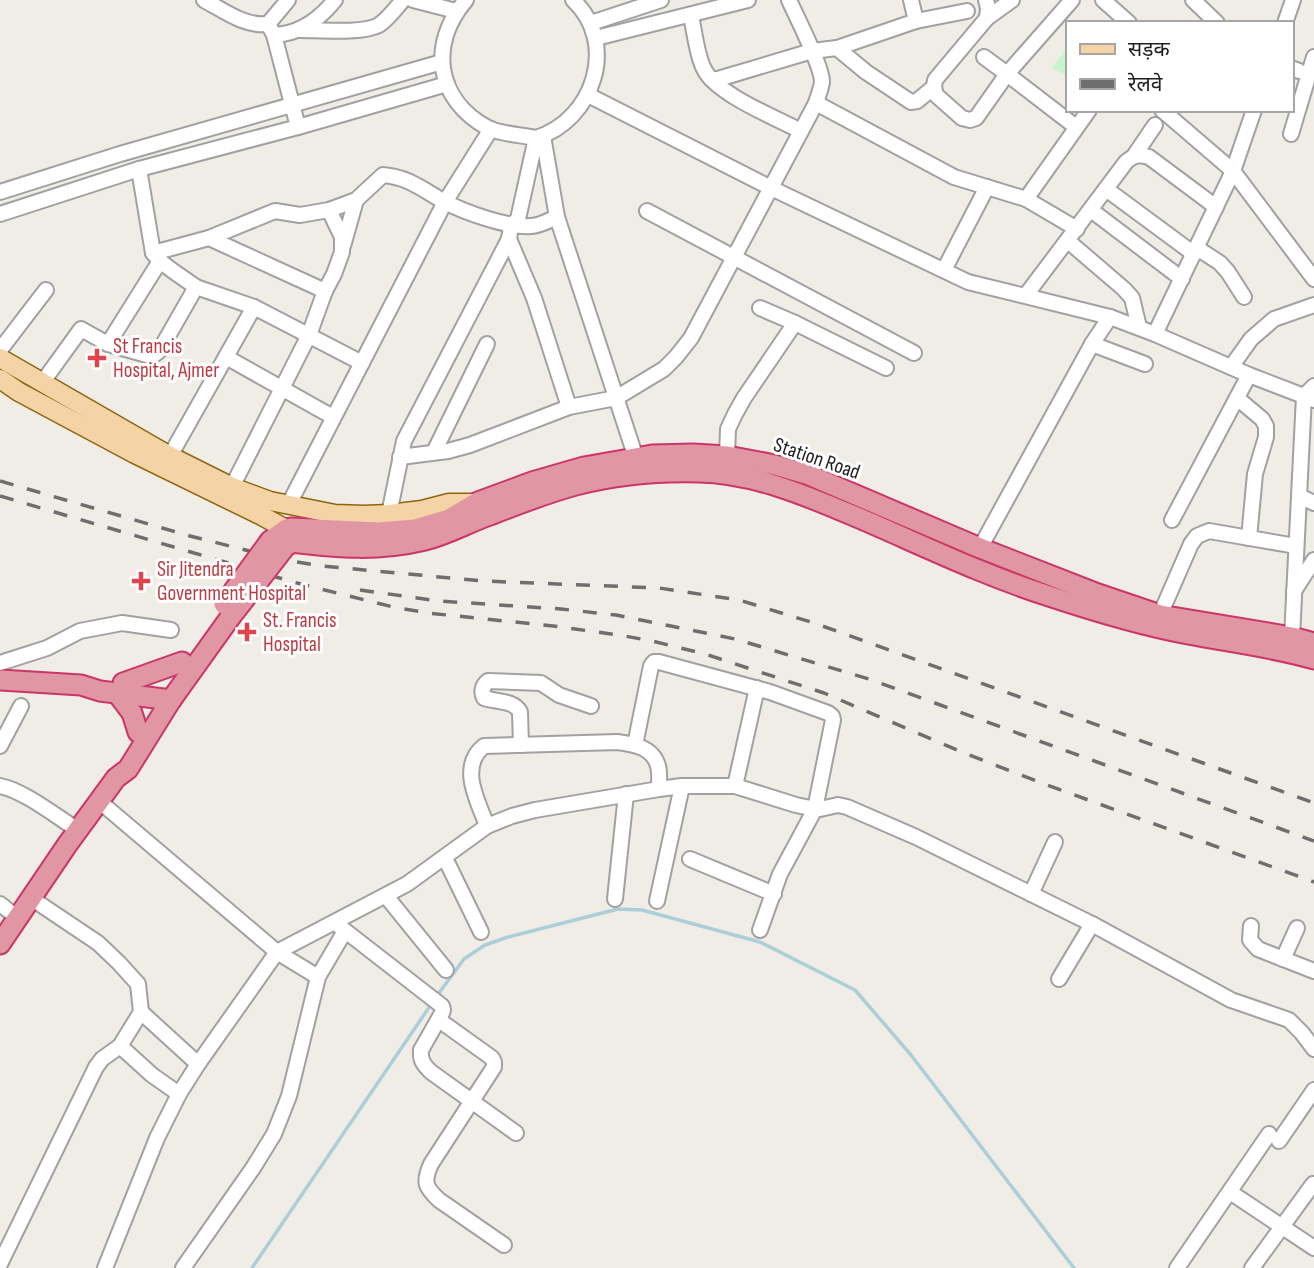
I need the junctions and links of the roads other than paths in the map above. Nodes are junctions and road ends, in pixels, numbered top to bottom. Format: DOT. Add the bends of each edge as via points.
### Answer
graph roads {
  1 [pos="204,0"];
  2 [pos="288,0"];
  3 [pos="335,0"];
  4 [pos="403,0"];
  5 [pos="413,0"];
  6 [pos="573,0"];
  7 [pos="658,0"];
  8 [pos="748,0"];
  9 [pos="789,0"];
  10 [pos="911,0"];
  11 [pos="986,0"];
  12 [pos="1012,0"];
  13 [pos="1072,0"];
  14 [pos="1103,0"];
  15 [pos="1193,0"];
  16 [pos="1293,0"];
  17 [pos="461,6"];
  18 [pos="967,11"];
  19 [pos="691,15"];
  20 [pos="987,18"];
  21 [pos="662,21"];
  22 [pos="1127,21"];
  23 [pos="1215,21"];
  24 [pos="1286,21"];
  25 [pos="916,22"];
  26 [pos="590,23"];
  27 [pos="271,29"];
  28 [pos="299,30"];
  29 [pos="596,38"];
  30 [pos="837,48"];
  31 [pos="812,51"];
  32 [pos="984,57"];
  33 [pos="1314,57"];
  34 [pos="442,62"];
  35 [pos="1303,73"];
  36 [pos="1007,74"];
  37 [pos="711,79"];
  38 [pos="447,85"];
  39 [pos="934,87"];
  40 [pos="588,95"];
  41 [pos="816,103"];
  42 [pos="292,105"];
  43 [pos="1087,112"];
  44 [pos="1164,112"];
  45 [pos="1253,112"];
  46 [pos="1155,125"];
  47 [pos="298,127"];
  48 [pos="1076,127"];
  49 [pos="491,130"];
  50 [pos="801,131"];
  51 [pos="1291,134"];
  52 [pos="539,137"];
  53 [pos="1134,156"];
  54 [pos="139,169"];
  55 [pos="1233,171"];
  56 [pos="987,187"];
  57 [pos="771,188"];
  58 [pos="1106,189"];
  59 [pos="0,191"];
  60 [pos="1026,199"];
  61 [pos="356,200"];
  62 [pos="445,202"];
  63 [pos="1216,207"];
  64 [pos="329,209"];
  65 [pos="1091,209"];
  66 [pos="647,211"];
  67 [pos="0,214"];
  68 [pos="557,217"];
  69 [pos="510,232"];
  70 [pos="1072,235"];
  71 [pos="209,238"];
  72 [pos="342,247"];
  73 [pos="1195,251"];
  74 [pos="734,256"];
  75 [pos="156,257"];
  76 [pos="944,270"];
  77 [pos="1182,279"];
  78 [pos="1314,279"];
  79 [pos="197,287"];
  80 [pos="46,290"];
  81 [pos="325,291"];
  82 [pos="1026,295"];
  83 [pos="1244,297"];
  84 [pos="1314,305"];
  85 [pos="254,307"];
  86 [pos="760,308"];
  87 [pos="1110,317"];
  88 [pos="796,323"];
  89 [pos="1139,327"];
  90 [pos="1155,334"];
  91 [pos="309,335"];
  92 [pos="108,344"];
  93 [pos="487,344"];
  94 [pos="1092,344"];
  95 [pos="914,353"];
  96 [pos="226,357"];
  97 [pos="1,362"];
  98 [pos="362,363"];
  99 [pos="1145,364"];
  100 [pos="1231,367"];
  101 [pos="886,368"];
  102 [pos="1249,375"];
  103 [pos="42,383"];
  104 [pos="282,388"];
  105 [pos="1311,394"];
  106 [pos="616,398"];
  107 [pos="1237,398"];
  108 [pos="569,407"];
  109 [pos="334,417"];
  110 [pos="633,449"];
  111 [pos="434,452"];
  112 [pos="170,456"];
  113 [pos="727,456"];
  114 [pos="400,457"];
  115 [pos="554,484"];
  116 [pos="232,487"];
  117 [pos="1299,496"];
  118 [pos="1314,503"];
  119 [pos="289,504"];
  120 [pos="481,510"];
  121 [pos="388,514"];
  122 [pos="1172,520"];
  123 [pos="1249,538"];
  124 [pos="287,541"];
  125 [pos="1296,546"];
  126 [pos="980,548"];
  127 [pos="1314,560"];
  128 [pos="1294,592"];
  129 [pos="1160,615"];
  130 [pos="223,616"];
  131 [pos="171,630"];
  132 [pos="1292,637"];
  133 [pos="1314,643"];
  134 [pos="1314,654"];
  135 [pos="182,662"];
  136 [pos="0,663"];
  137 [pos="0,680"];
  138 [pos="120,688"];
  139 [pos="757,688"];
  140 [pos="168,693"];
  141 [pos="21,705"];
  142 [pos="591,706"];
  143 [pos="138,732"];
  144 [pos="521,745"];
  145 [pos="635,745"];
  146 [pos="0,746"];
  147 [pos="116,778"];
  148 [pos="0,786"];
  149 [pos="682,786"];
  150 [pos="735,786"];
  151 [pos="659,789"];
  152 [pos="626,794"];
  153 [pos="99,801"];
  154 [pos="815,809"];
  155 [pos="487,826"];
  156 [pos="72,837"];
  157 [pos="1055,842"];
  158 [pos="445,858"];
  159 [pos="690,859"];
  160 [pos="774,894"];
  161 [pos="1031,894"];
  162 [pos="386,896"];
  163 [pos="31,898"];
  164 [pos="615,899"];
  165 [pos="657,901"];
  166 [pos="0,904"];
  167 [pos="18,918"];
  168 [pos="1093,924"];
  169 [pos="1251,926"];
  170 [pos="340,927"];
  171 [pos="1297,928"];
  172 [pos="760,930"];
  173 [pos="481,932"];
  174 [pos="0,944"];
  175 [pos="277,951"];
  176 [pos="1283,959"];
  177 [pos="446,970"];
  178 [pos="1314,971"];
  179 [pos="318,977"];
  180 [pos="1059,979"];
  181 [pos="141,1012"];
  182 [pos="440,1013"];
  183 [pos="1312,1040"];
  184 [pos="120,1046"];
  185 [pos="198,1064"];
  186 [pos="1314,1090"];
  187 [pos="179,1094"];
  188 [pos="472,1102"];
  189 [pos="516,1133"];
  190 [pos="1312,1184"];
  191 [pos="1230,1192"];
  192 [pos="1281,1226"];
  193 [pos="504,1245"];
  194 [pos="1314,1248"];
  195 [pos="0,1264"];
  196 [pos="105,1268"];
  197 [pos="183,1268"];
  198 [pos="1177,1268"];
  199 [pos="1252,1268"];
  1 -- 27 [label="street"];
  2 -- 27 [label="street"];
  3 -- 28 [label="street"];
  4 -- 28 [label="street" via="376,26"];
  5 -- 17 [label="street"];
  6 -- 26 [label="street"];
  7 -- 21 [label="street"];
  7 -- 26 [label="street"];
  8 -- 19 [label="street"];
  9 -- 31 [label="street"];
  10 -- 25 [label="street"];
  11 -- 20 [label="street"];
  12 -- 20 [label="street"];
  13 -- 36 [label="street"];
  14 -- 22 [label="street"];
  15 -- 23 [label="street"];
  16 -- 24 [label="street"];
  17 -- 34 [label="street" via="445,36"];
  18 -- 25 [label="street"];
  19 -- 21 [label="street"];
  19 -- 37 [label="street" via="703,68"];
  20 -- 39 [label="street"];
  21 -- 29 [label="street"];
  25 -- 30 [label="street"];
  26 -- 29 [label="street"];
  27 -- 28 [label="street" via="287,35"];
  27 -- 42 [label="street"];
  29 -- 40 [label="street" via="597,67"];
  30 -- 31 [label="street"];
  30 -- 39 [label="street" via="911,102"];
  31 -- 37 [label="street"];
  31 -- 41 [label="street" via="822,79"];
  32 -- 36 [label="street"];
  33 -- 35 [label="street"];
  34 -- 38 [label="street"];
  34 -- 42 [label="street"];
  35 -- 51 [label="street"];
  36 -- 39 [label="street" via="970,120 936,95"];
  36 -- 48 [label="street"];
  37 -- 50 [label="street" via="729,94"];
  38 -- 47 [label="street"];
  38 -- 49 [label="street" via="464,112"];
  40 -- 52 [label="street" via="571,116"];
  40 -- 57 [label="street"];
  41 -- 50 [label="street"];
  41 -- 56 [label="street" via="954,177"];
  42 -- 47 [label="street"];
  42 -- 59 [label="street"];
  43 -- 48 [label="street"];
  44 -- 55 [label="street"];
  45 -- 55 [label="street"];
  46 -- 53 [label="street"];
  47 -- 54 [label="street"];
  48 -- 60 [label="street"];
  49 -- 52 [label="street"];
  49 -- 62 [label="street"];
  50 -- 57 [label="street"];
  52 -- 68 [label="street"];
  52 -- 69 [label="street" via="518,219"];
  53 -- 58 [label="street"];
  53 -- 63 [label="street" via="1149,157"];
  54 -- 67 [label="street"];
  54 -- 75 [label="street"];
  55 -- 63 [label="street"];
  55 -- 78 [label="street"];
  56 -- 60 [label="street"];
  56 -- 76 [label="street"];
  57 -- 74 [label="street"];
  57 -- 76 [label="street"];
  58 -- 65 [label="street"];
  58 -- 73 [label="street"];
  60 -- 70 [label="street"];
  61 -- 62 [label="street" via="383,175 409,180"];
  61 -- 64 [label="street"];
  61 -- 72 [label="street"];
  62 -- 69 [label="street" via="495,221"];
  62 -- 98 [label="street"];
  63 -- 73 [label="street"];
  64 -- 71 [label="street" via="300,215 275,211"];
  64 -- 72 [label="street"];
  65 -- 70 [label="street"];
  65 -- 77 [label="street"];
  66 -- 74 [label="street"];
  68 -- 69 [label="street"];
  68 -- 106 [label="street"];
  69 -- 108 [label="street"];
  69 -- 114 [label="street"];
  70 -- 82 [label="street"];
  70 -- 89 [label="street" via="1132,298"];
  71 -- 75 [label="street"];
  71 -- 81 [label="street"];
  72 -- 81 [label="street"];
  73 -- 77 [label="street"];
  73 -- 83 [label="street" via="1220,264"];
  74 -- 95 [label="street"];
  74 -- 106 [label="street" via="677,357"];
  75 -- 79 [label="street"];
  75 -- 92 [label="street"];
  76 -- 82 [label="street" via="968,282"];
  77 -- 90 [label="street"];
  79 -- 85 [label="street"];
  79 -- 92 [label="street" via="152,356"];
  80 -- 97 [label="street"];
  81 -- 91 [label="street"];
  82 -- 87 [label="street"];
  84 -- 100 [label="street" via="1274,319 1251,339"];
  85 -- 91 [label="street"];
  85 -- 96 [label="street"];
  86 -- 88 [label="street"];
  87 -- 89 [label="street"];
  87 -- 94 [label="street"];
  88 -- 101 [label="street"];
  88 -- 113 [label="street" via="735,414"];
  89 -- 90 [label="street"];
  90 -- 100 [label="street"];
  91 -- 98 [label="street"];
  91 -- 104 [label="street"];
  92 -- 103 [label="street" via="81,328"];
  93 -- 111 [label="street"];
  94 -- 99 [label="street"];
  94 -- 126 [label="street"];
  96 -- 104 [label="street"];
  96 -- 112 [label="street"];
  97 -- 103 [label="main road, Station Road"];
  97 -- 124 [label="main road" via="19,392 262,516"];
  98 -- 109 [label="street"];
  100 -- 102 [label="street"];
  102 -- 105 [label="street"];
  102 -- 107 [label="street"];
  103 -- 112 [label="main road, Station Road"];
  104 -- 109 [label="street"];
  104 -- 116 [label="street"];
  105 -- 117 [label="street"];
  106 -- 108 [label="street"];
  106 -- 110 [label="street"];
  107 -- 122 [label="street"];
  107 -- 123 [label="street" via="1266,426 1255,474"];
  108 -- 111 [label="street" via="470,445"];
  109 -- 119 [label="street"];
  111 -- 114 [label="street"];
  112 -- 116 [label="main road, Station Road"];
  113 -- 115 [label="highway, Station Road" via="652,454 584,467"];
  113 -- 126 [label="highway, Station Road" via="809,475"];
  114 -- 121 [label="street"];
  115 -- 120 [label="highway, Station Road"];
  115 -- 134 [label="highway, Station Road" via="576,485 653,472 727,474 759,481 823,502 1051,597 1140,623"];
  115 -- 134 [label="highway" via="678,466 742,471 809,491 1052,592 1172,627"];
  116 -- 119 [label="main road, Station Road"];
  117 -- 118 [label="street"];
  117 -- 125 [label="street"];
  119 -- 121 [label="main road, Station Road" via="335,514"];
  120 -- 121 [label="main road, Station Road" via="449,503"];
  120 -- 124 [label="highway, Station Road" via="445,534 387,547 354,549"];
  123 -- 125 [label="street"];
  123 -- 129 [label="street" via="1209,531 1197,536"];
  124 -- 130 [label="highway, bridge"];
  125 -- 128 [label="street"];
  126 -- 129 [label="highway, Station Road"];
  127 -- 128 [label="street"];
  128 -- 132 [label="street"];
  129 -- 132 [label="highway, Station Road"];
  130 -- 135 [label="highway"];
  130 -- 140 [label="highway"];
  131 -- 136 [label="street" via="122,623 80,631 47,648"];
  132 -- 133 [label="highway, Station Road"];
  135 -- 138 [label="highway"];
  135 -- 140 [label="highway"];
  137 -- 138 [label="highway" via="81,685 100,691"];
  138 -- 140 [label="highway"];
  138 -- 143 [label="highway"];
  139 -- 145 [label="street" via="654,663"];
  139 -- 150 [label="street"];
  139 -- 154 [label="street" via="832,716"];
  140 -- 143 [label="highway"];
  140 -- 147 [label="highway" via="128,769"];
  141 -- 146 [label="street"];
  142 -- 144 [label="street" via="559,695 541,682 488,681 483,686 484,698 519,708"];
  143 -- 147 [label="highway"];
  144 -- 145 [label="street"];
  144 -- 155 [label="street" via="484,746 472,762 471,783"];
  145 -- 151 [label="street" via="655,759"];
  147 -- 153 [label="highway"];
  148 -- 156 [label="street" via="27,798"];
  149 -- 150 [label="street"];
  149 -- 151 [label="street"];
  149 -- 165 [label="street"];
  150 -- 154 [label="street"];
  151 -- 152 [label="street"];
  152 -- 155 [label="street" via="535,810"];
  152 -- 164 [label="street"];
  153 -- 156 [label="highway"];
  153 -- 175 [label="street"];
  154 -- 160 [label="street"];
  154 -- 161 [label="street" via="847,807"];
  155 -- 158 [label="street"];
  156 -- 163 [label="highway"];
  157 -- 161 [label="street"];
  158 -- 162 [label="street"];
  158 -- 173 [label="street"];
  159 -- 160 [label="street"];
  160 -- 172 [label="street"];
  161 -- 168 [label="street"];
  162 -- 170 [label="street"];
  162 -- 177 [label="street"];
  163 -- 167 [label="highway"];
  163 -- 181 [label="street" via="98,943 119,963 138,984"];
  166 -- 167 [label="street"];
  167 -- 174 [label="highway"];
  168 -- 180 [label="street"];
  168 -- 183 [label="street" via="1231,1000 1289,1020"];
  169 -- 176 [label="street" via="1253,945"];
  170 -- 175 [label="street"];
  170 -- 179 [label="street"];
  170 -- 182 [label="street" via="428,995"];
  171 -- 176 [label="street"];
  175 -- 179 [label="street"];
  175 -- 185 [label="street"];
  176 -- 178 [label="street"];
  179 -- 197 [label="street" via="289,1096 274,1134"];
  181 -- 184 [label="street"];
  181 -- 185 [label="street"];
  182 -- 188 [label="street" via="421,1050 422,1063"];
  182 -- 188 [label="street" via="494,1062"];
  184 -- 187 [label="street"];
  184 -- 195 [label="street" via="96,1067"];
  185 -- 187 [label="street"];
  186 -- 191 [label="street"];
  187 -- 196 [label="street"];
  188 -- 189 [label="street"];
  188 -- 193 [label="street" via="431,1164 426,1183 439,1200"];
  190 -- 192 [label="street"];
  191 -- 192 [label="street"];
  191 -- 198 [label="street"];
  192 -- 194 [label="street"];
  192 -- 199 [label="street"];
}
